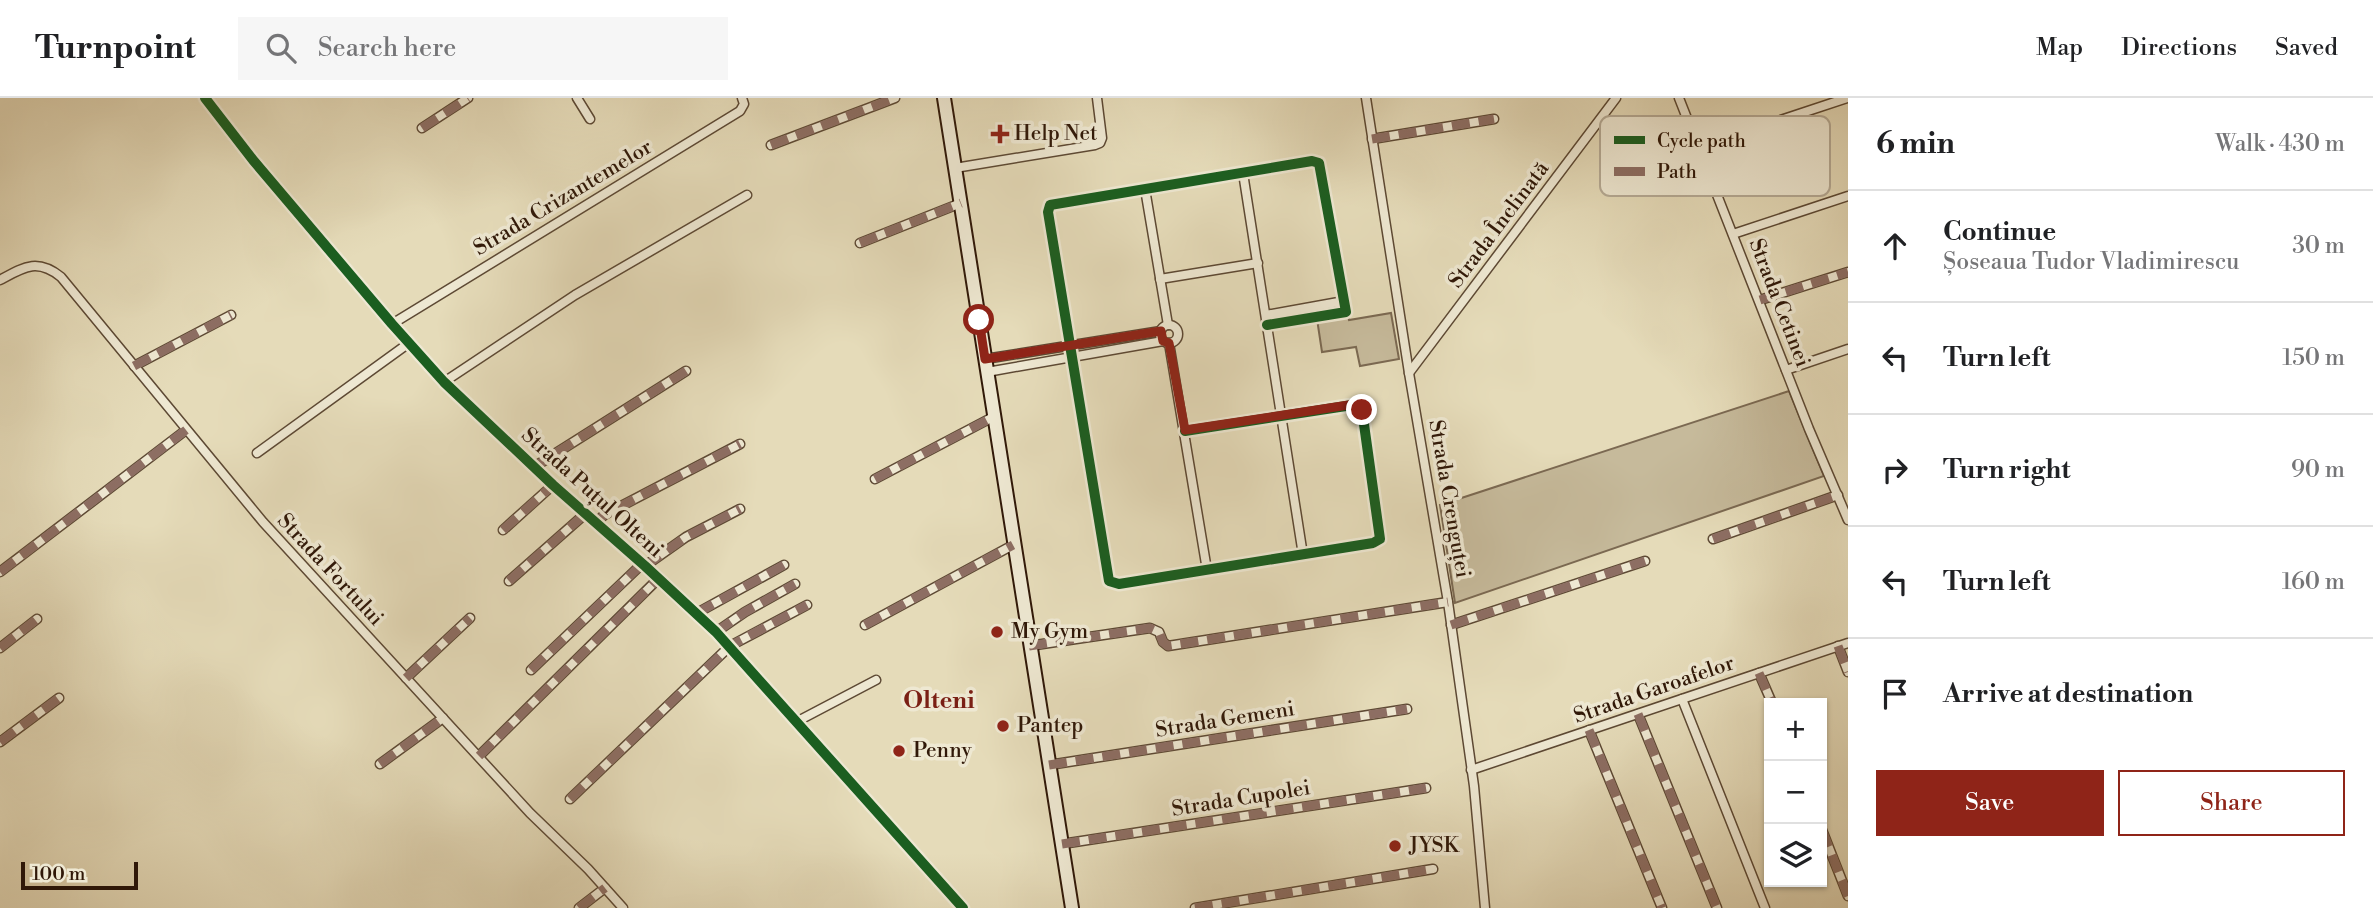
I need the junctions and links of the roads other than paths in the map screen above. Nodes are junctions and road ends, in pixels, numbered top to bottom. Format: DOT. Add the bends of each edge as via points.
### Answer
graph roads {
  1 [pos="205,98"];
  2 [pos="468,98"];
  3 [pos="742,98"];
  4 [pos="895,98"];
  5 [pos="944,98"];
  6 [pos="1097,98"];
  7 [pos="1366,98"];
  8 [pos="1616,98"];
  9 [pos="1679,98"];
  10 [pos="1847,98"];
  11 [pos="580,99"];
  12 [pos="1602,116"];
  13 [pos="1686,116"];
  14 [pos="1793,116"];
  15 [pos="590,119"];
  16 [pos="1494,119"];
  17 [pos="1600,119"];
  18 [pos="422,128"];
  19 [pos="1372,139"];
  20 [pos="771,145"];
  21 [pos="956,168"];
  22 [pos="1243,173"];
  23 [pos="1145,189"];
  24 [pos="747,195"];
  25 [pos="1718,196"];
  26 [pos="1848,196"];
  27 [pos="961,203"];
  28 [pos="1733,234"];
  29 [pos="860,243"];
  30 [pos="1258,263"];
  31 [pos="1848,272"];
  32 [pos="1160,279"];
  33 [pos="0,280"];
  34 [pos="1760,300"];
  35 [pos="1344,301"];
  36 [pos="231,314"];
  37 [pos="1266,315"];
  38 [pos="392,324"];
  39 [pos="1168,325"];
  40 [pos="1268,325"];
  41 [pos="1161,331"];
  42 [pos="1115,338"];
  43 [pos="1166,342"];
  44 [pos="410,343"];
  45 [pos="1070,345"];
  46 [pos="1848,349"];
  47 [pos="1117,350"];
  48 [pos="1072,357"];
  49 [pos="986,365"];
  50 [pos="134,366"];
  51 [pos="1786,370"];
  52 [pos="686,371"];
  53 [pos="1409,373"];
  54 [pos="444,382"];
  55 [pos="1281,416"];
  56 [pos="993,417"];
  57 [pos="186,430"];
  58 [pos="1185,430"];
  59 [pos="740,444"];
  60 [pos="257,453"];
  61 [pos="534,467"];
  62 [pos="875,479"];
  63 [pos="553,485"];
  64 [pos="1838,495"];
  65 [pos="740,509"];
  66 [pos="585,514"];
  67 [pos="1848,520"];
  68 [pos="596,523"];
  69 [pos="503,530"];
  70 [pos="1713,539"];
  71 [pos="1013,545"];
  72 [pos="1303,555"];
  73 [pos="1645,561"];
  74 [pos="644,564"];
  75 [pos="785,565"];
  76 [pos="1207,570"];
  77 [pos="0,572"];
  78 [pos="659,578"];
  79 [pos="509,581"];
  80 [pos="795,584"];
  81 [pos="1448,602"];
  82 [pos="807,605"];
  83 [pos="697,612"];
  84 [pos="470,618"];
  85 [pos="37,619"];
  86 [pos="865,625"];
  87 [pos="1451,625"];
  88 [pos="716,632"];
  89 [pos="1848,643"];
  90 [pos="730,646"];
  91 [pos="1029,646"];
  92 [pos="1838,646"];
  93 [pos="0,648"];
  94 [pos="531,670"];
  95 [pos="1848,672"];
  96 [pos="1759,673"];
  97 [pos="406,678"];
  98 [pos="876,680"];
  99 [pos="59,698"];
  100 [pos="1770,698"];
  101 [pos="1682,699"];
  102 [pos="1407,709"];
  103 [pos="1638,713"];
  104 [pos="443,718"];
  105 [pos="796,722"];
  106 [pos="1588,730"];
  107 [pos="0,742"];
  108 [pos="478,756"];
  109 [pos="380,764"];
  110 [pos="1049,765"];
  111 [pos="1471,770"];
  112 [pos="1426,788"];
  113 [pos="570,799"];
  114 [pos="1827,843"];
  115 [pos="1062,844"];
  116 [pos="1433,869"];
  117 [pos="605,888"];
  118 [pos="1848,896"];
  119 [pos="579,908"];
  120 [pos="622,908"];
  121 [pos="963,908"];
  122 [pos="1072,908"];
  123 [pos="1195,908"];
  124 [pos="1485,908"];
  125 [pos="1662,908"];
  126 [pos="1717,908"];
  127 [pos="1765,908"];
  1 -- 38 [label="street, Strada Puțul Olteni"];
  2 -- 18 [label="street"];
  3 -- 38 [label="street, Strada Crizantemelor" via="740,111"];
  4 -- 20 [label="street"];
  5 -- 21 [label="main road"];
  6 -- 21 [label="street" via="1100,143"];
  7 -- 19 [label="street, Strada Crenguței"];
  8 -- 12 [label="street, Strada Înclinată"];
  9 -- 13 [label="street, Strada Cetinei"];
  10 -- 14 [label="street"];
  11 -- 15 [label="street"];
  16 -- 19 [label="street"];
  17 -- 53 [label="street, Strada Înclinată"];
  19 -- 53 [label="street, Strada Crenguței"];
  21 -- 27 [label="main road"];
  22 -- 23 [label="street"];
  22 -- 30 [label="street"];
  22 -- 35 [label="street" via="1319,163"];
  23 -- 32 [label="street"];
  23 -- 45 [label="street" via="1049,208"];
  24 -- 54 [label="street" via="576,295"];
  25 -- 28 [label="street, Strada Cetinei"];
  26 -- 28 [label="street"];
  27 -- 29 [label="street"];
  27 -- 49 [label="main road"];
  28 -- 34 [label="street, Strada Cetinei"];
  30 -- 32 [label="street"];
  30 -- 37 [label="street"];
  31 -- 34 [label="street"];
  32 -- 39 [label="street"];
  33 -- 50 [label="street, Strada Fortului" via="36,265 61,277"];
  34 -- 51 [label="street, Strada Cetinei"];
  35 -- 37 [label="street"];
  35 -- 40 [label="street" via="1346,312"];
  36 -- 50 [label="street"];
  37 -- 40 [label="street"];
  38 -- 44 [label="street, Strada Puțul Olteni"];
  39 -- 41 [label="street"];
  39 -- 43 [label="street" via="1178,334 1177,340"];
  40 -- 55 [label="street"];
  41 -- 42 [label="street"];
  41 -- 43 [label="street"];
  42 -- 45 [label="street"];
  42 -- 47 [label="street"];
  43 -- 47 [label="street"];
  43 -- 58 [label="street"];
  44 -- 54 [label="street, Strada Puțul Olteni"];
  44 -- 60 [label="street"];
  45 -- 48 [label="street"];
  45 -- 49 [label="street"];
  46 -- 51 [label="street"];
  47 -- 48 [label="street"];
  48 -- 49 [label="street"];
  48 -- 76 [label="street" via="1110,581 1119,584"];
  49 -- 56 [label="main road"];
  50 -- 57 [label="street, Strada Fortului"];
  51 -- 64 [label="street, Strada Cetinei"];
  52 -- 61 [label="street, Strada Puțul Olteni"];
  53 -- 81 [label="street, Strada Crenguței"];
  54 -- 61 [label="street, Strada Puțul Olteni"];
  55 -- 58 [label="street"];
  55 -- 72 [label="street"];
  55 -- 72 [label="street" via="1355,404 1362,410 1380,539"];
  56 -- 62 [label="street"];
  56 -- 71 [label="main road"];
  57 -- 77 [label="street"];
  57 -- 97 [label="street, Strada Fortului"];
  58 -- 76 [label="street"];
  59 -- 68 [label="street"];
  61 -- 63 [label="street, Strada Puțul Olteni"];
  63 -- 66 [label="street, Strada Puțul Olteni"];
  63 -- 69 [label="street"];
  64 -- 67 [label="street, Strada Cetinei"];
  64 -- 70 [label="street"];
  65 -- 74 [label="street"];
  66 -- 68 [label="street, Strada Puțul Olteni"];
  66 -- 79 [label="street"];
  68 -- 74 [label="street, Strada Puțul Olteni"];
  71 -- 86 [label="street"];
  71 -- 91 [label="main road"];
  72 -- 76 [label="street"];
  73 -- 87 [label="street"];
  74 -- 78 [label="street, Strada Puțul Olteni"];
  74 -- 94 [label="street"];
  75 -- 83 [label="street"];
  78 -- 83 [label="street, Strada Puțul Olteni"];
  78 -- 108 [label="street"];
  80 -- 88 [label="street"];
  81 -- 87 [label="street, Strada Crenguței"];
  81 -- 91 [label="street" via="1168,646 1159,632 1150,628"];
  82 -- 90 [label="street"];
  83 -- 88 [label="street, Strada Puțul Olteni"];
  84 -- 97 [label="street"];
  85 -- 93 [label="street"];
  87 -- 111 [label="street, Strada Crenguței"];
  88 -- 90 [label="street, Strada Puțul Olteni"];
  89 -- 92 [label="street, Strada Garoafelor"];
  90 -- 105 [label="street, Strada Puțul Olteni"];
  90 -- 113 [label="street"];
  91 -- 110 [label="main road"];
  92 -- 95 [label="street"];
  92 -- 96 [label="street, Strada Garoafelor"];
  96 -- 100 [label="street"];
  96 -- 101 [label="street, Strada Garoafelor"];
  97 -- 104 [label="street, Strada Fortului"];
  98 -- 105 [label="street"];
  99 -- 107 [label="street"];
  101 -- 103 [label="street, Strada Garoafelor"];
  101 -- 127 [label="street"];
  102 -- 110 [label="street, Strada Gemeni"];
  103 -- 106 [label="street, Strada Garoafelor"];
  103 -- 126 [label="street"];
  104 -- 108 [label="street, Strada Fortului"];
  104 -- 109 [label="street"];
  105 -- 121 [label="street, Strada Puțul Olteni"];
  106 -- 111 [label="street, Strada Garoafelor"];
  106 -- 125 [label="street"];
  108 -- 117 [label="street, Strada Fortului"];
  110 -- 115 [label="main road"];
  111 -- 124 [label="street, Strada Crenguței"];
  112 -- 115 [label="street, Strada Cupolei"];
  114 -- 118 [label="street"];
  115 -- 122 [label="main road"];
  116 -- 123 [label="street"];
  117 -- 119 [label="street"];
  117 -- 120 [label="street, Strada Fortului"];
}
